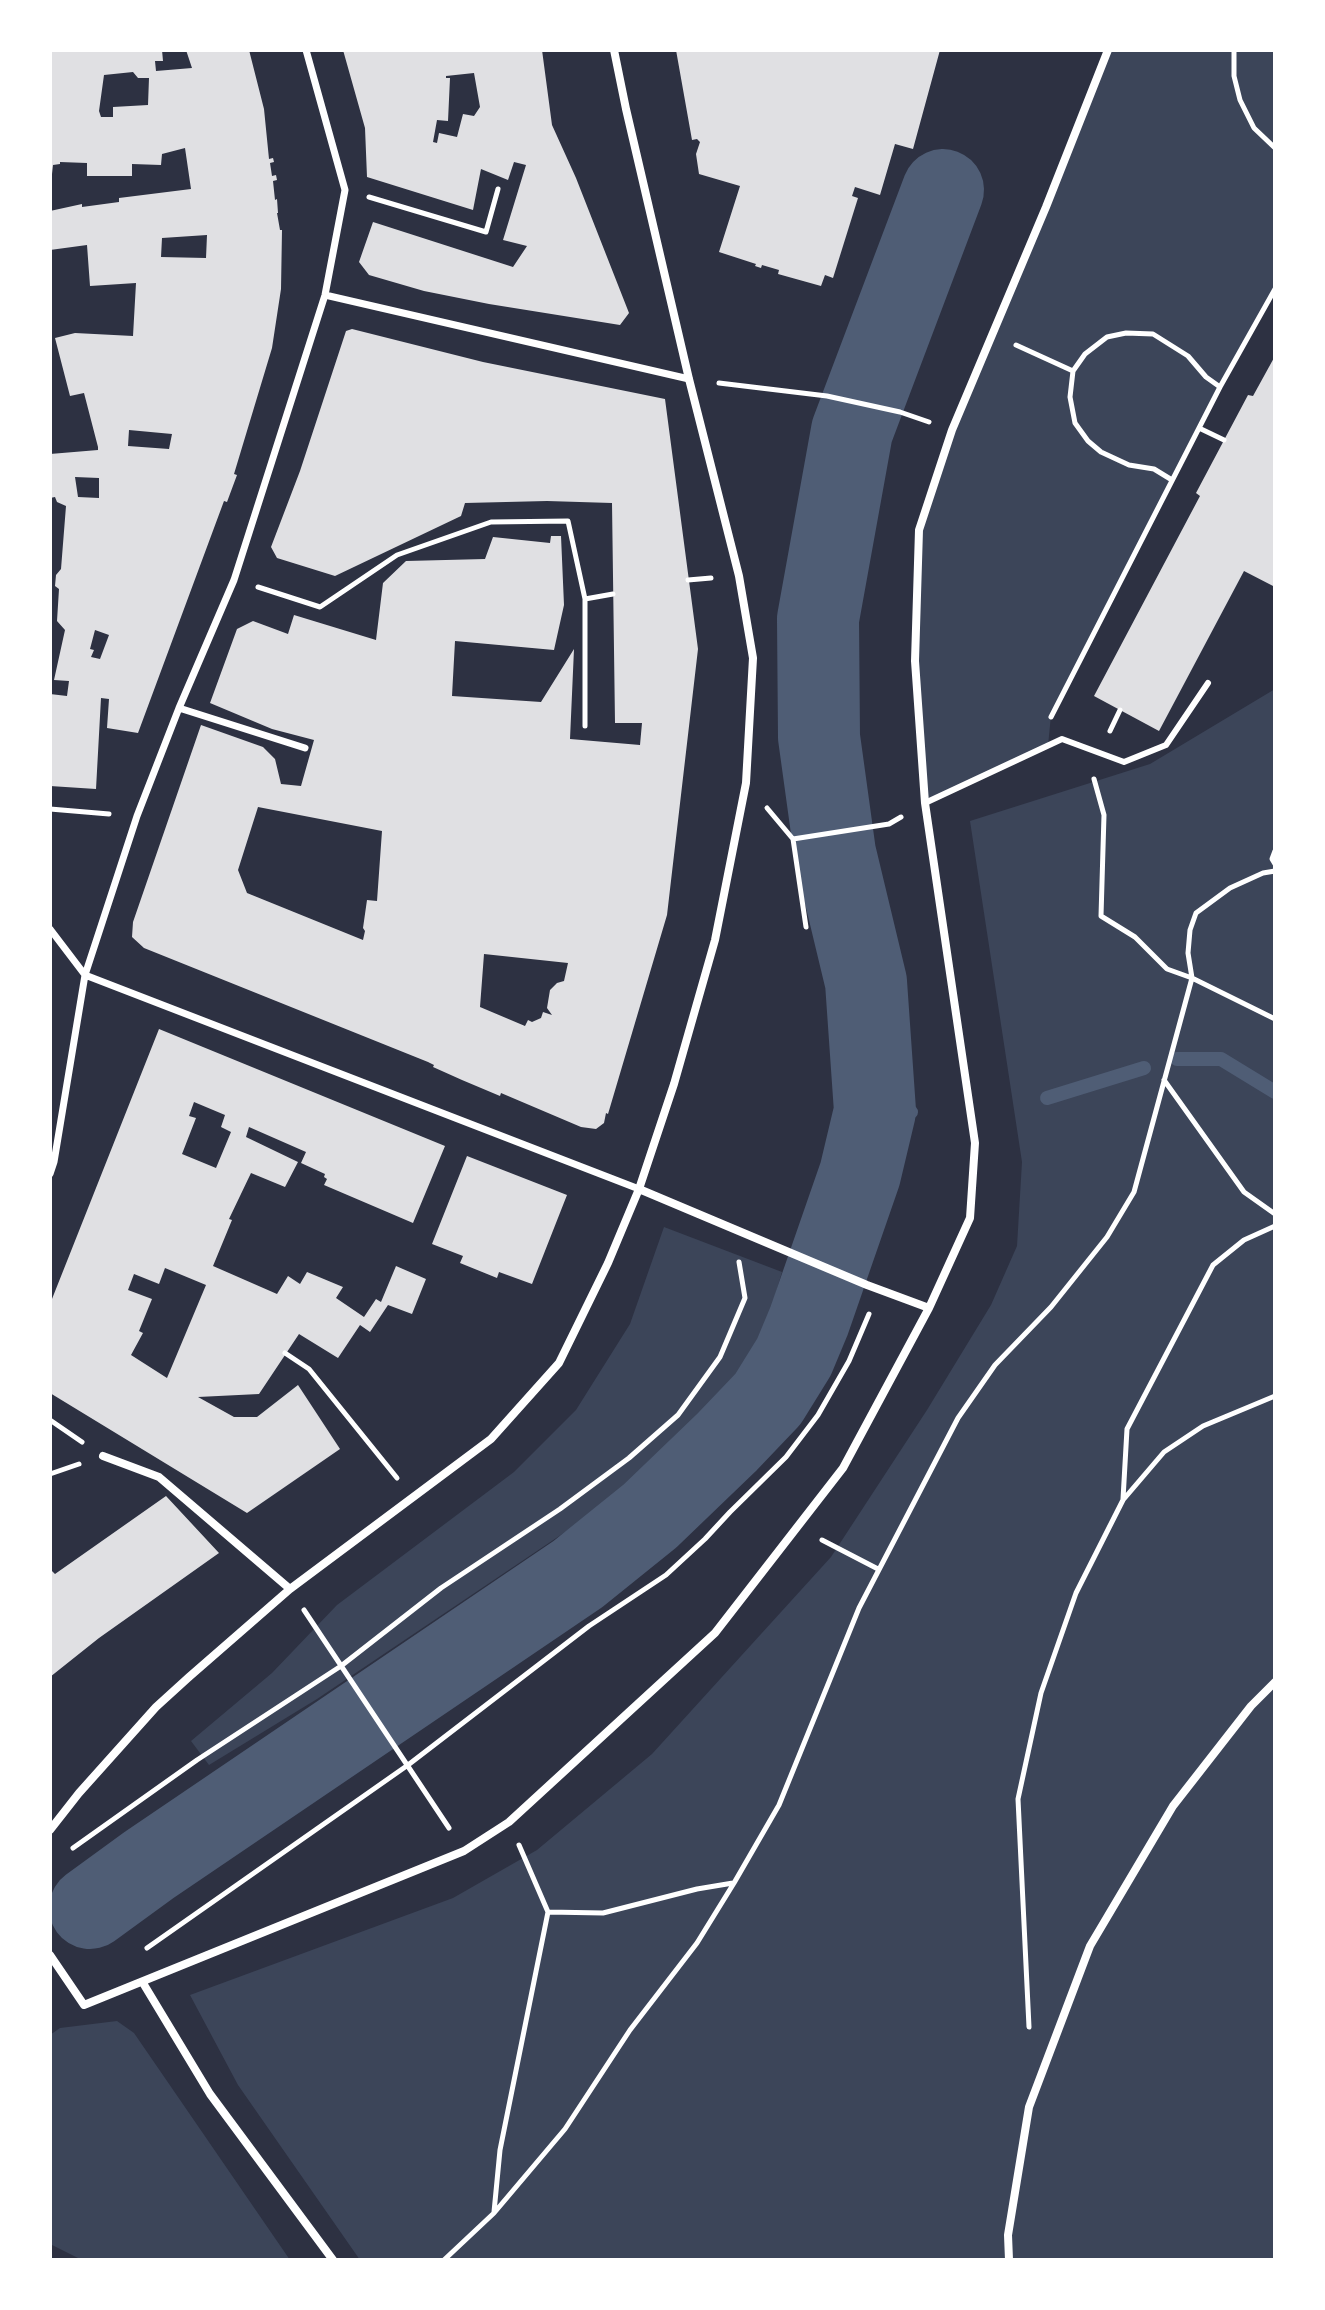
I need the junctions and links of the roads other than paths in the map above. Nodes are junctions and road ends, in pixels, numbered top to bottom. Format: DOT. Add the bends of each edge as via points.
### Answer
graph roads {
  1 [pos="306,50"];
  2 [pos="614,50"];
  3 [pos="1108,50"];
  4 [pos="325,295"];
  5 [pos="689,379"];
  6 [pos="1208,683"];
  7 [pos="179,708"];
  8 [pos="305,748"];
  9 [pos="925,803"];
  10 [pos="50,929"];
  11 [pos="85,975"];
  12 [pos="50,1174"];
  13 [pos="639,1189"];
  14 [pos="929,1308"];
  15 [pos="103,1456"];
  16 [pos="290,1589"];
  17 [pos="1275,1682"];
  18 [pos="50,1830"];
  19 [pos="50,1955"];
  20 [pos="143,1983"];
  21 [pos="333,2260"];
  22 [pos="1009,2260"];
  1 -- 4 [label="street" via="345,190"];
  2 -- 5 [label="street"];
  3 -- 9 [label="street" via="952,430 919,530 915,661"];
  4 -- 5 [label="street"];
  4 -- 7 [label="street" via="234,580"];
  5 -- 13 [label="street" via="739,576 753,658 746,783 715,940"];
  6 -- 9 [label="lane" via="1166,745 1124,762 1062,739"];
  7 -- 8 [label="street"];
  7 -- 11 [label="street"];
  9 -- 14 [label="street" via="975,1143 970,1218"];
  10 -- 11 [label="street"];
  11 -- 12 [label="street"];
  11 -- 13 [label="street"];
  13 -- 14 [label="street"];
  13 -- 16 [label="street" via="559,1363 491,1439"];
  14 -- 20 [label="street" via="843,1468 715,1633 509,1822 464,1851"];
  15 -- 16 [label="street" via="159,1477"];
  16 -- 18 [label="street" via="156,1707"];
  17 -- 22 [label="street" via="1173,1806 1090,1946 1029,2107 1008,2235"];
  19 -- 20 [label="street" via="84,2005"];
  20 -- 21 [label="street" via="210,2094"];
}
